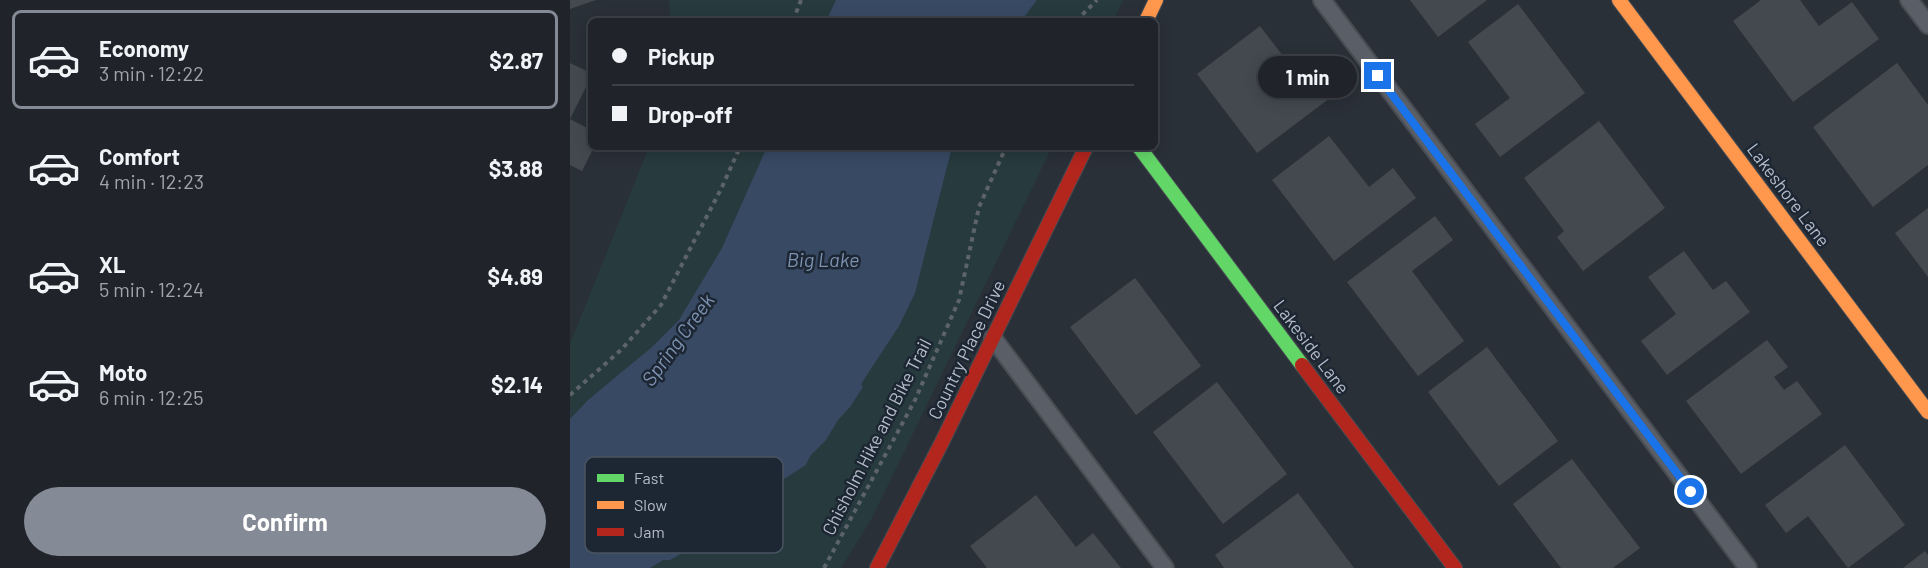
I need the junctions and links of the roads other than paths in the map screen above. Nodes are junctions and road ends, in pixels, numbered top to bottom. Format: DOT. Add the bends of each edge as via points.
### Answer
graph roads {
  1 [pos="1156,0"];
  2 [pos="1322,0"];
  3 [pos="1619,0"];
  4 [pos="1909,0"];
  5 [pos="1147,18"];
  6 [pos="1928,25"];
  7 [pos="1085,150"];
  8 [pos="1141,150"];
  9 [pos="993,338"];
  10 [pos="1928,412"];
  11 [pos="877,568"];
  12 [pos="1165,568"];
  13 [pos="1455,568"];
  14 [pos="1748,568"];
  1 -- 5 [label="street"];
  2 -- 14 [label="lane"];
  3 -- 10 [label="street, Lakeshore Lane"];
  4 -- 6 [label="lane"];
  7 -- 9 [label="street, Country Place Drive"];
  8 -- 13 [label="street, Lakeside Lane"];
  9 -- 11 [label="street, Country Place Drive"];
  9 -- 12 [label="lane"];
}
